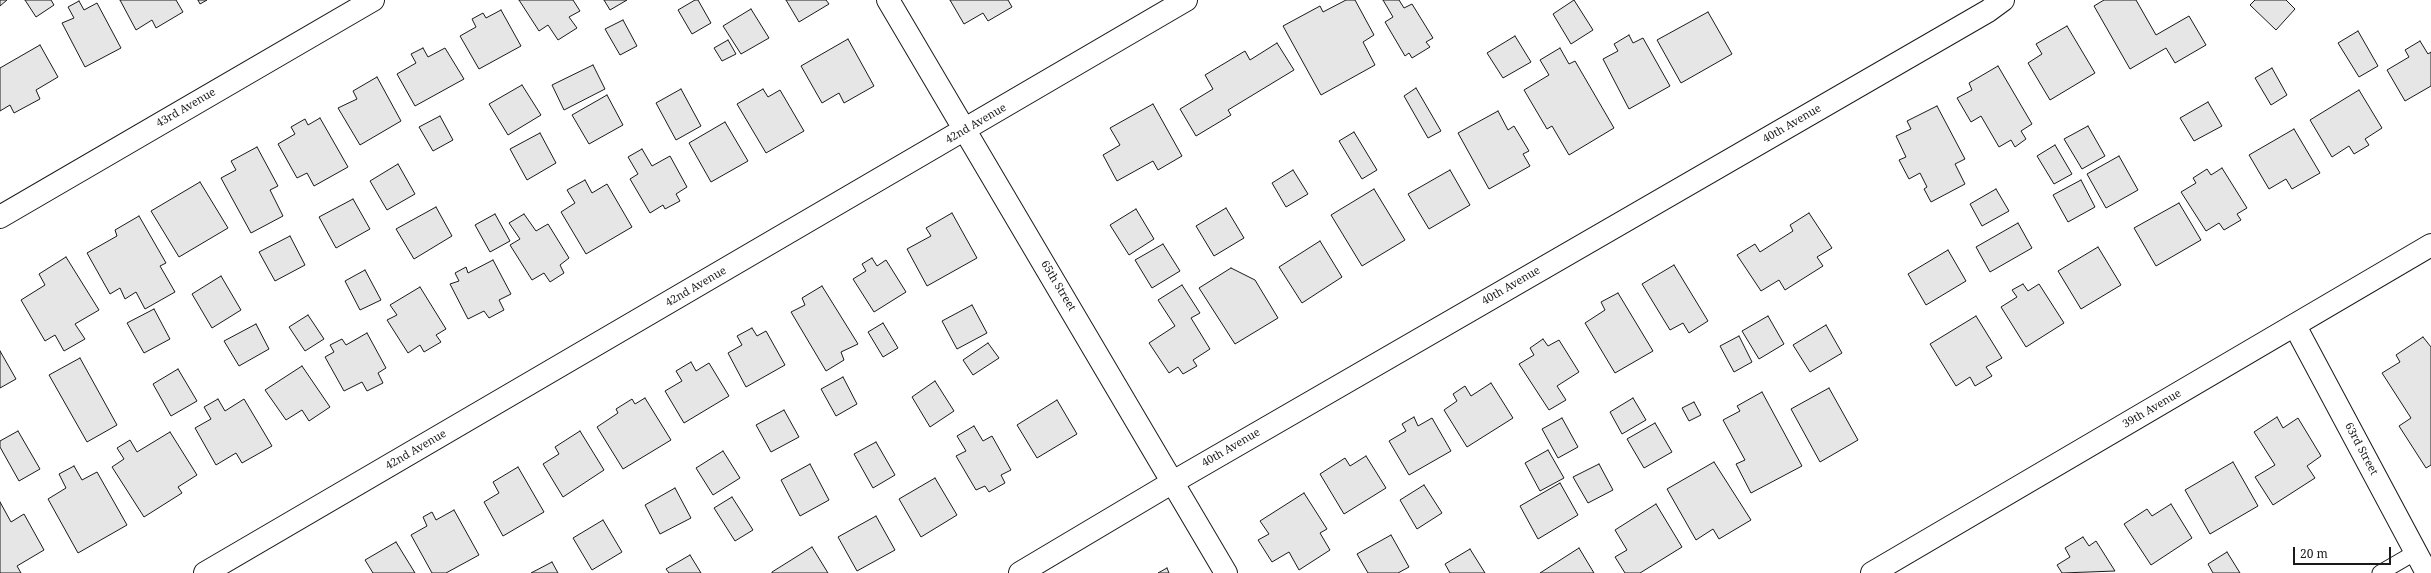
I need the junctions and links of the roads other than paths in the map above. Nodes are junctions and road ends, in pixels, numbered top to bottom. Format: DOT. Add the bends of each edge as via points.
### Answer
graph roads {
  1 [pos="372,0"];
  2 [pos="888,0"];
  3 [pos="1186,0"];
  4 [pos="2003,0"];
  5 [pos="966,130"];
  6 [pos="0,217"];
  7 [pos="2431,245"];
  8 [pos="2295,326"];
  9 [pos="1173,482"];
  10 [pos="2416,552"];
  11 [pos="205,573"];
  12 [pos="1020,573"];
  13 [pos="1226,573"];
  14 [pos="1872,573"];
  15 [pos="2380,573"];
  16 [pos="2427,573"];
  1 -- 6 [label="street, 43rd Avenue"];
  2 -- 5 [label="street, 65th Street"];
  3 -- 5 [label="street, 42nd Avenue"];
  4 -- 9 [label="street, 40th Avenue"];
  5 -- 9 [label="street, 65th Street"];
  5 -- 11 [label="street, 42nd Avenue"];
  7 -- 8 [label="street, 39th Avenue"];
  8 -- 10 [label="street, 63rd Street"];
  8 -- 14 [label="street, 39th Avenue"];
  9 -- 12 [label="street, 40th Avenue"];
  9 -- 13 [label="street, 65th Street"];
  10 -- 15 [label="lane"];
  10 -- 16 [label="street, 63rd Street"];
}
